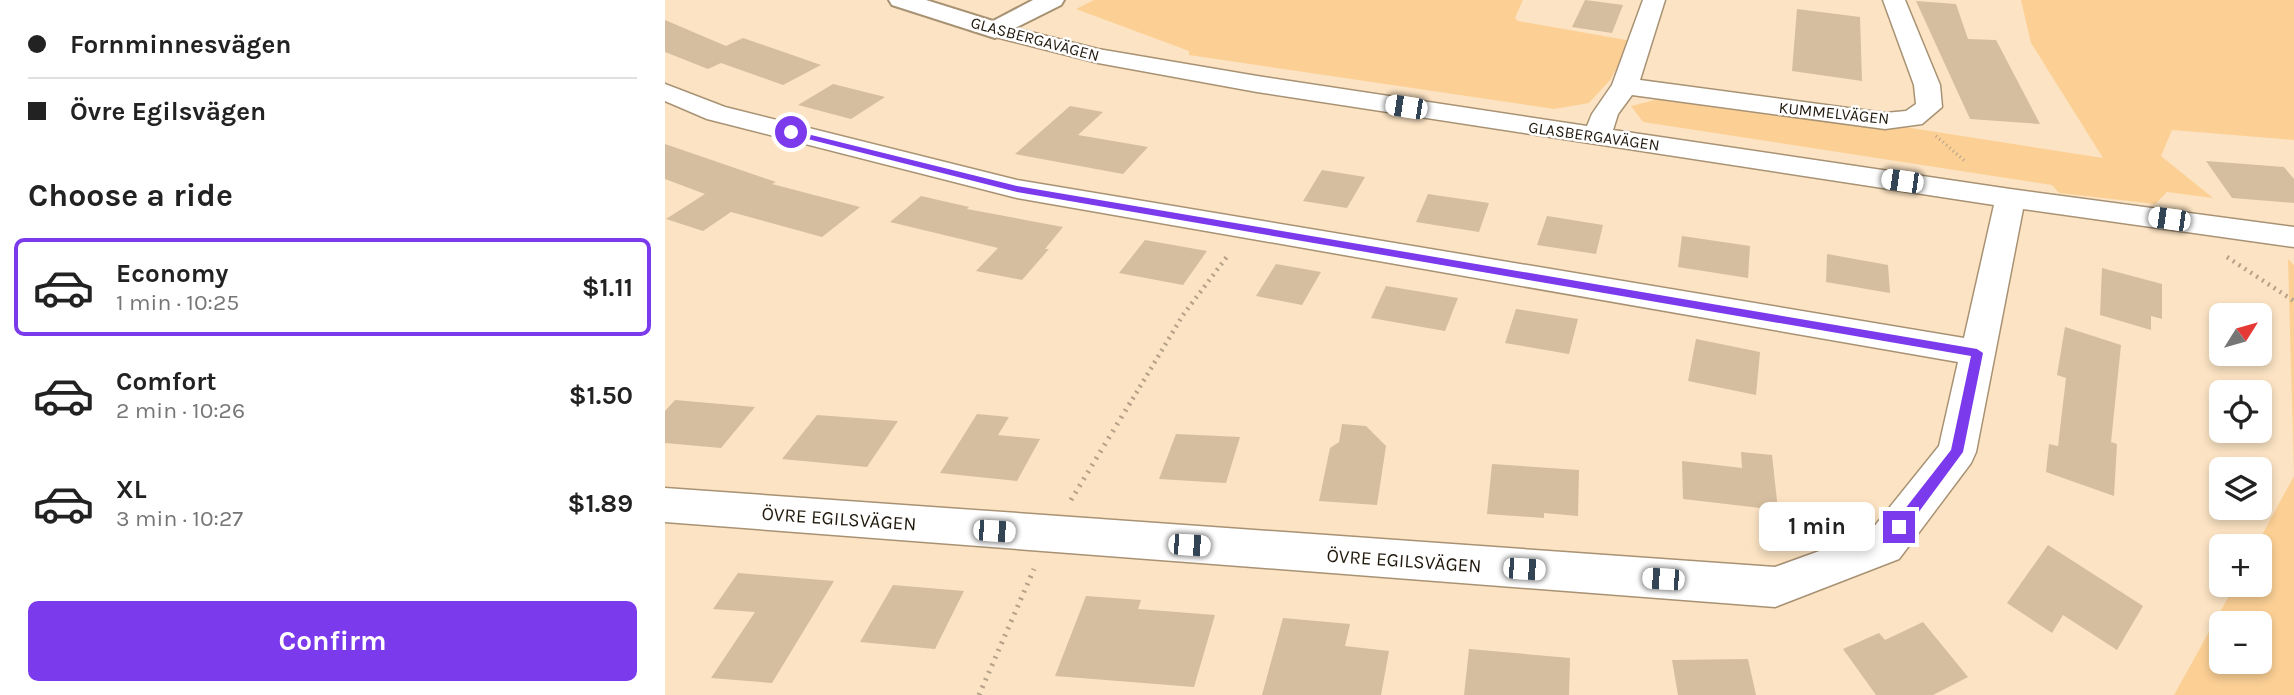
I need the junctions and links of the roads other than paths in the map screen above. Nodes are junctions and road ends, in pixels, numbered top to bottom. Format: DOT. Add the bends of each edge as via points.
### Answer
graph roads {
  1 [pos="901,0"];
  2 [pos="1052,0"];
  3 [pos="1654,0"];
  4 [pos="1894,0"];
  5 [pos="995,30"];
  6 [pos="1625,86"];
  7 [pos="665,92"];
  8 [pos="1597,136"];
  9 [pos="2010,198"];
  10 [pos="2294,237"];
  11 [pos="1977,353"];
  12 [pos="665,506"];
  1 -- 5 [label="street, GLASBERGAVÄGEN"];
  2 -- 5 [label="street"];
  3 -- 6 [label="street"];
  4 -- 6 [label="street, KUMMELVÄGEN" via="1927,85 1929,107 1913,118 1885,121"];
  5 -- 8 [label="street, GLASBERGAVÄGEN" via="1124,61"];
  6 -- 8 [label="street" via="1605,114"];
  7 -- 11 [label="street" via="716,113 1017,189"];
  8 -- 9 [label="street, GLASBERGAVÄGEN"];
  9 -- 10 [label="street, GLASBERGAVÄGEN"];
  9 -- 11 [label="street, ÖVRE EGILSVÄGEN"];
  11 -- 12 [label="street, ÖVRE EGILSVÄGEN" via="1957,452 1884,546 1775,587"];
}
